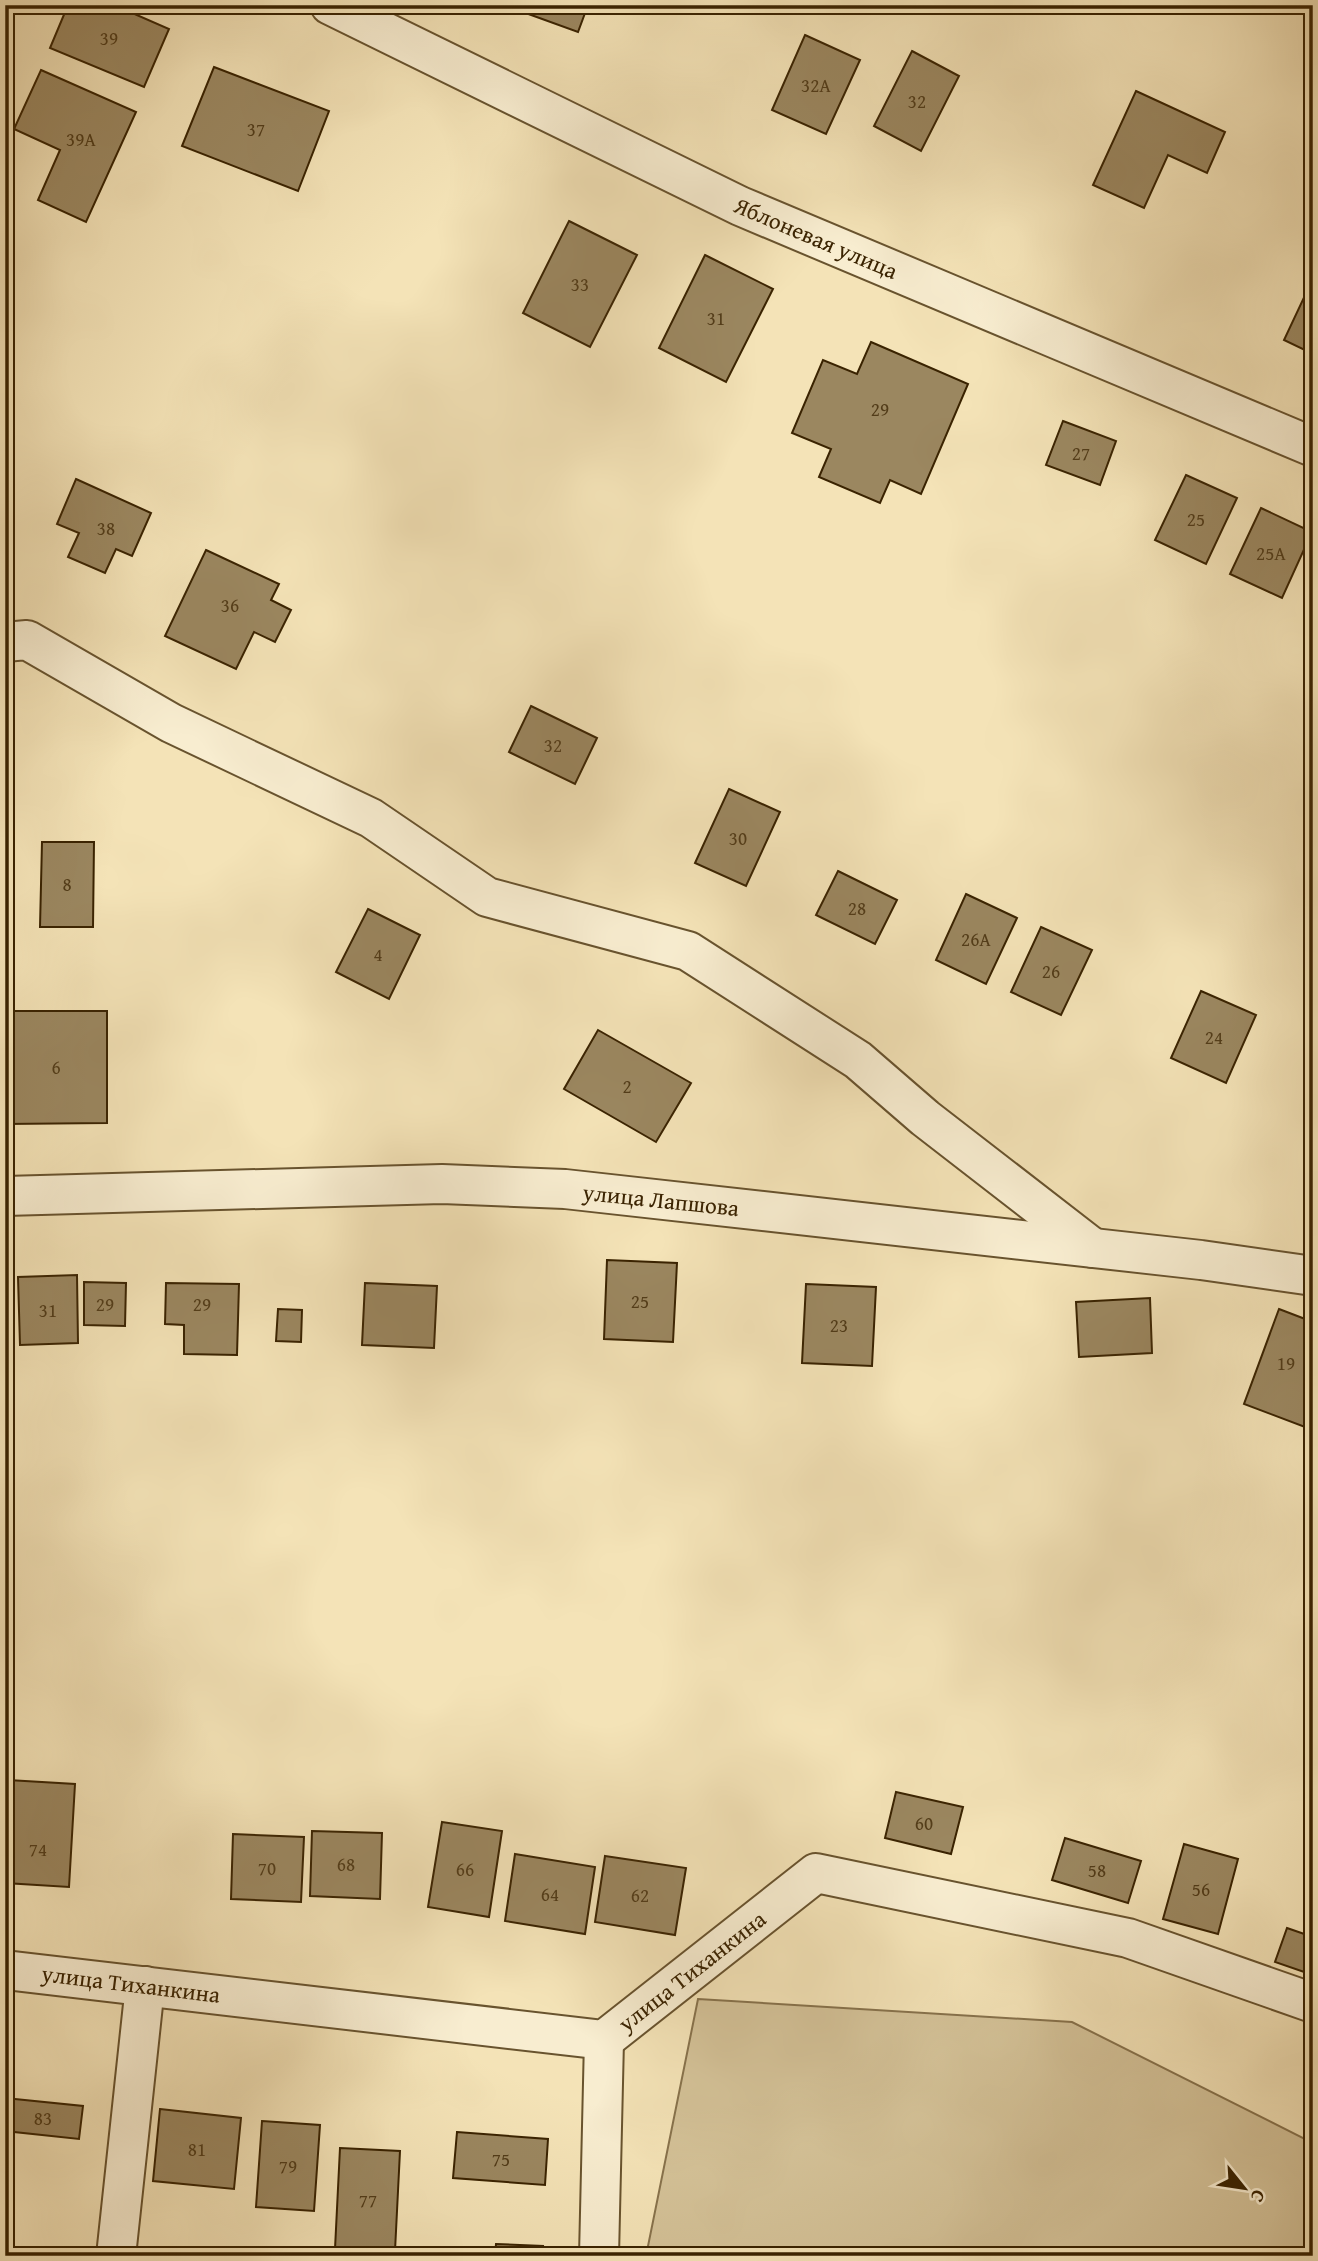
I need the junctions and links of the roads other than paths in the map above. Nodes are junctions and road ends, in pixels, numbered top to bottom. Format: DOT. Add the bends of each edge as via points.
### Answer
graph roads {
  1 [pos="330,5"];
  2 [pos="1313,447"];
  3 [pos="5,642"];
  4 [pos="5,1196"];
  5 [pos="1093,1248"];
  6 [pos="1313,1276"];
  7 [pos="5,1970"];
  8 [pos="145,1986"];
  9 [pos="1313,2003"];
  10 [pos="604,2040"];
  11 [pos="116,2256"];
  12 [pos="599,2256"];
  1 -- 2 [label="street, Яблоневая улица" via="740,206"];
  3 -- 5 [label="street" via="27,640 171,723 371,818 487,897 688,951 858,1060"];
  4 -- 5 [label="street, улица Лапшова" via="442,1184 551,1189"];
  5 -- 6 [label="street, улица Лапшова"];
  7 -- 8 [label="street, улица Тиханкина"];
  8 -- 10 [label="street, улица Тиханкина"];
  8 -- 11 [label="street"];
  9 -- 10 [label="street, улица Тиханкина" via="1128,1938 816,1873"];
  10 -- 12 [label="street"];
}
